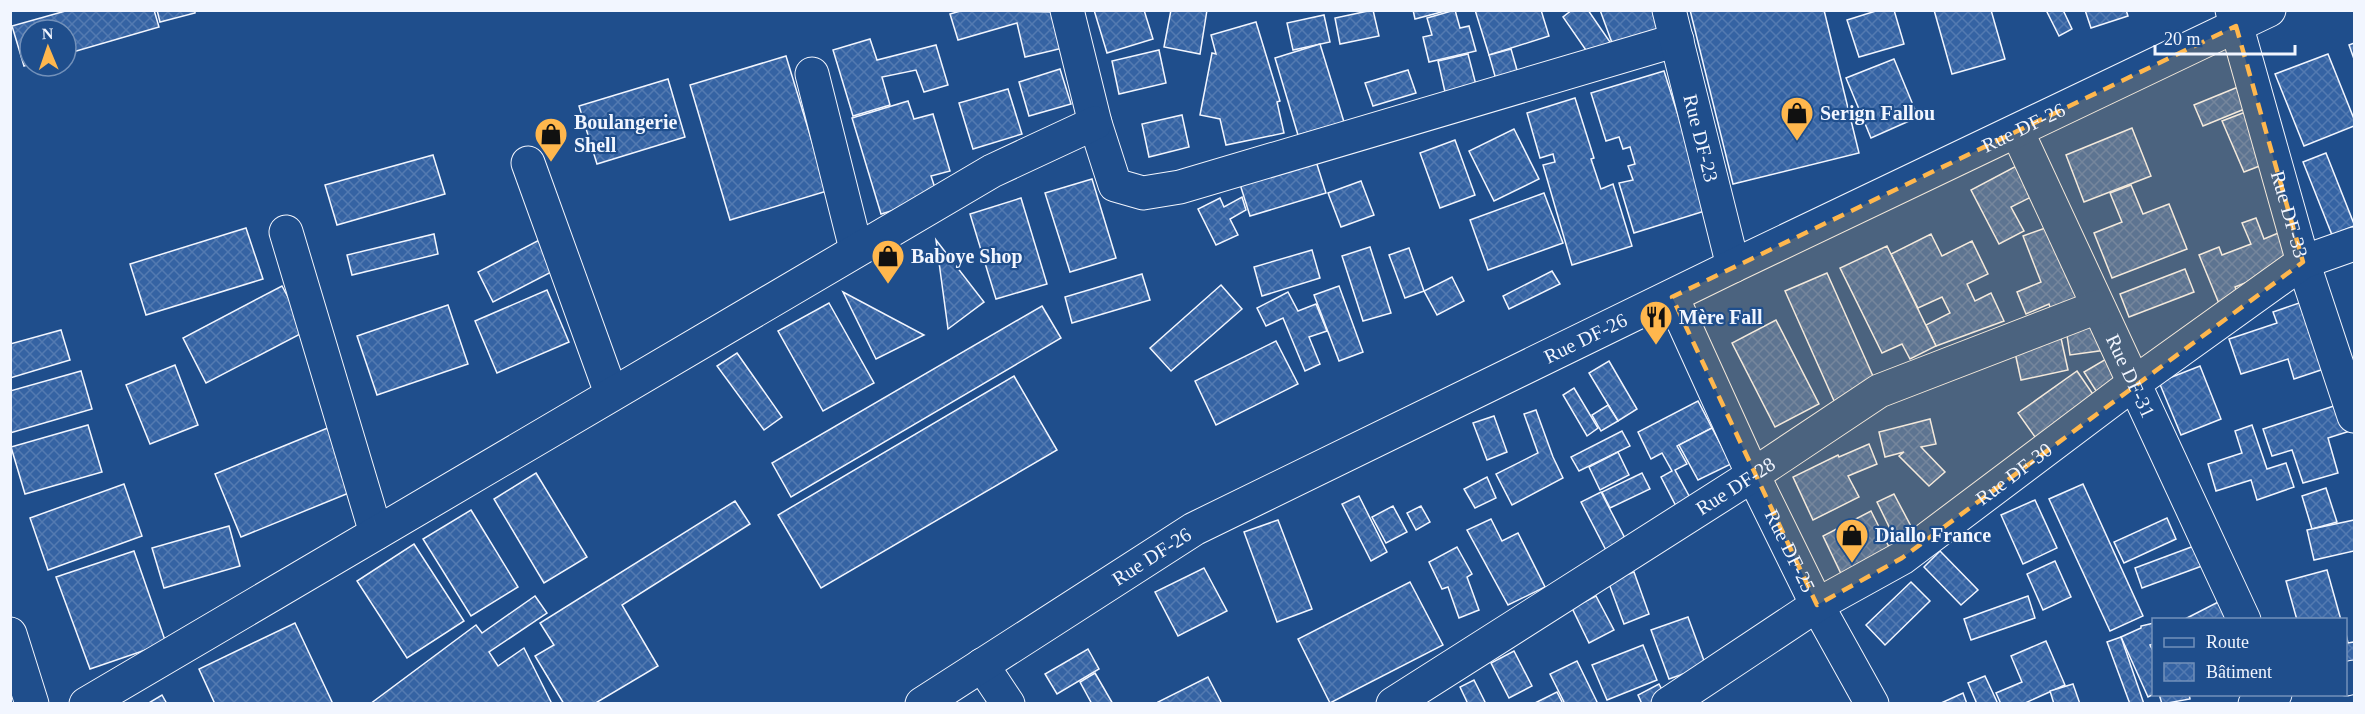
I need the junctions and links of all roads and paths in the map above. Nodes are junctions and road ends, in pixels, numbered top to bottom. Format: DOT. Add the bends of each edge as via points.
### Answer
graph roads {
  1 [pos="1067,10"];
  2 [pos="2269,10"];
  3 [pos="2234,18"];
  4 [pos="1673,25"];
  5 [pos="812,74"];
  6 [pos="1095,123"];
  7 [pos="2017,131"];
  8 [pos="528,163"];
  9 [pos="286,232"];
  10 [pos="2355,244"];
  11 [pos="856,249"];
  12 [pos="2303,262"];
  13 [pos="1733,266"];
  14 [pos="1672,297"];
  15 [pos="2097,307"];
  16 [pos="2133,384"];
  17 [pos="611,393"];
  18 [pos="2355,416"];
  19 [pos="1753,476"];
  20 [pos="376,533"];
  21 [pos="1817,605"];
  22 [pos="2243,618"];
  23 [pos="10,634"];
  24 [pos="982,665"];
  25 [pos="2273,696"];
  26 [pos="32,704"];
  27 [pos="86,704"];
  28 [pos="922,704"];
  29 [pos="1008,704"];
  30 [pos="1393,704"];
  31 [pos="1668,704"];
  32 [pos="1872,704"];
  33 [pos="2255,704"];
  1 -- 6 [label="street"];
  2 -- 3 [label="street, Rue DF-26"];
  3 -- 7 [label="street, Rue DF-26"];
  3 -- 12 [label="street, Rue DF-33"];
  4 -- 6 [label="street" via="1180,187 1143,193 1115,185"];
  4 -- 13 [label="street, Rue DF-23"];
  5 -- 11 [label="street"];
  6 -- 11 [label="street" via="992,171"];
  7 -- 13 [label="street, Rue DF-26"];
  7 -- 15 [label="street, Rue DF-31"];
  8 -- 17 [label="street"];
  9 -- 20 [label="street"];
  10 -- 12 [label="street, Rue DF-30"];
  11 -- 17 [label="street"];
  12 -- 16 [label="street, Rue DF-30"];
  12 -- 18 [label="street, Rue DF-33"];
  13 -- 14 [label="street, Rue DF-26"];
  14 -- 19 [label="street, Rue DF-25"];
  14 -- 24 [label="street, Rue DF-26" via="1194,529"];
  15 -- 16 [label="street, Rue DF-31"];
  15 -- 19 [label="street, Rue DF-28" via="1879,392"];
  16 -- 21 [label="street, Rue DF-30" via="1902,558"];
  16 -- 22 [label="street, Rue DF-31"];
  17 -- 20 [label="street"];
  19 -- 21 [label="street, Rue DF-25"];
  19 -- 30 [label="street, Rue DF-28"];
  20 -- 27 [label="street"];
  21 -- 31 [label="street, Rue DF-30"];
  21 -- 32 [label="street, Rue DF-25"];
  23 -- 26 [label="street"];
  24 -- 28 [label="street, Rue DF-26"];
  24 -- 29 [label="street"];
  25 -- 33 [label="street"];
}
